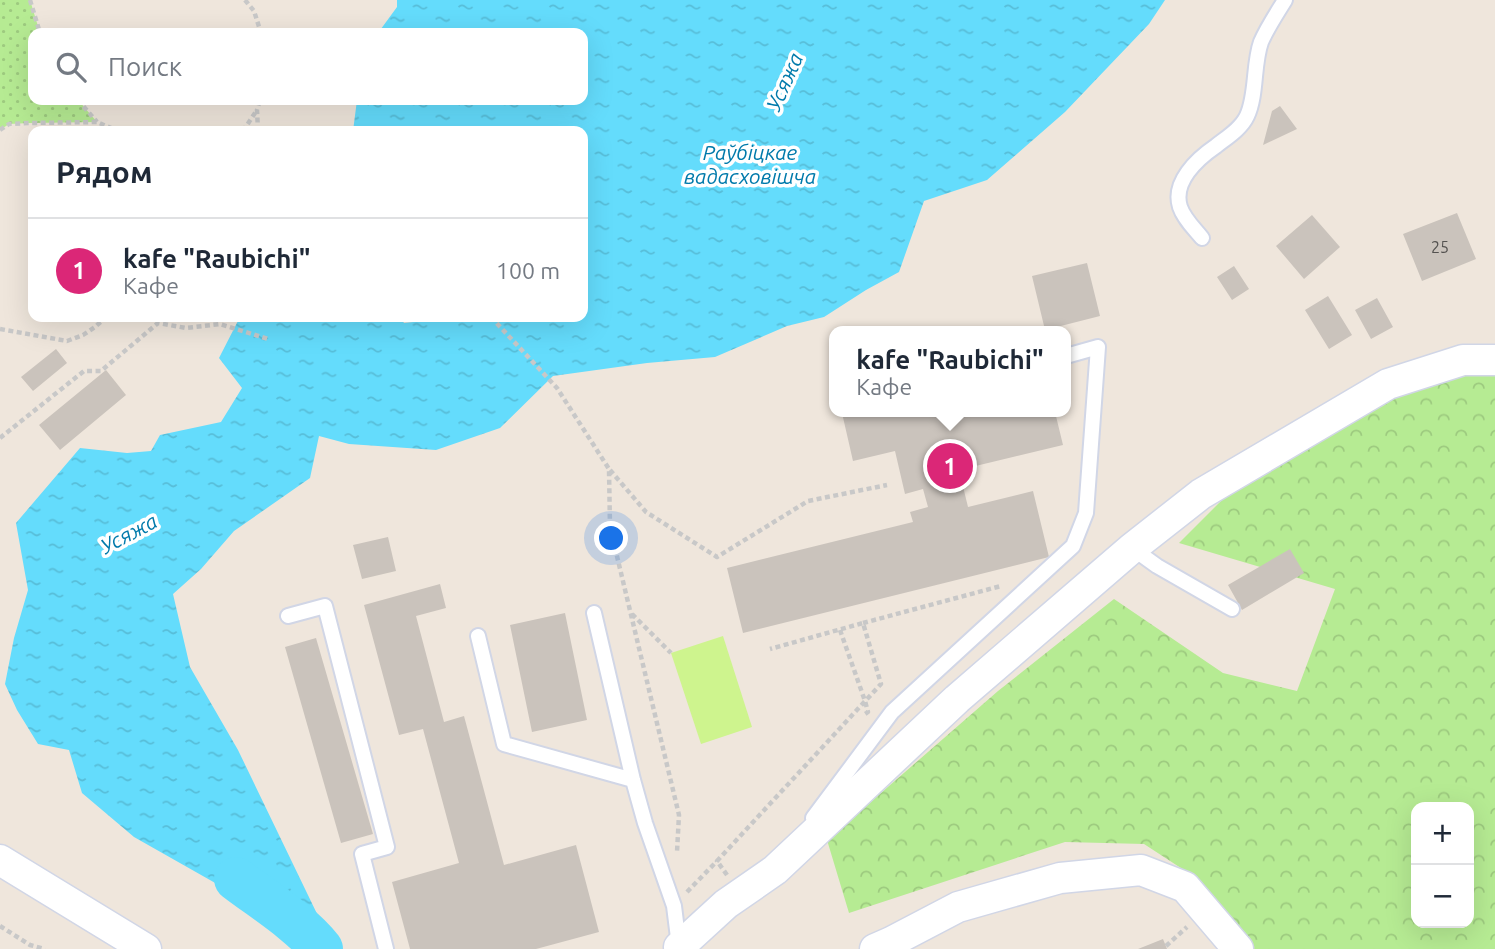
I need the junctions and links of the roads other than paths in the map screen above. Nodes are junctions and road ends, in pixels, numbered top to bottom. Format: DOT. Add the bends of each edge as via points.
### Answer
graph roads {
  1 [pos="1285,0"];
  2 [pos="1202,238"];
  3 [pos="1071,355"];
  4 [pos="1495,360"];
  5 [pos="1132,548"];
  6 [pos="1232,610"];
  7 [pos="594,613"];
  8 [pos="288,615"];
  9 [pos="478,636"];
  10 [pos="633,780"];
  11 [pos="0,860"];
  12 [pos="775,870"];
  13 [pos="678,948"];
  14 [pos="146,949"];
  15 [pos="386,949"];
  16 [pos="874,949"];
  17 [pos="1238,949"];
  1 -- 2 [label="lane" via="1261,43 1247,118 1190,169 1180,186 1180,205"];
  3 -- 12 [label="lane" via="1098,347 1086,513 1073,546 892,712"];
  4 -- 5 [label="street" via="1463,360 1388,384 1201,494"];
  5 -- 6 [label="lane"];
  5 -- 12 [label="street" via="957,699"];
  7 -- 10 [label="lane"];
  8 -- 15 [label="lane" via="325,606 387,847 362,853"];
  9 -- 10 [label="lane" via="504,744"];
  10 -- 13 [label="lane" via="674,906"];
  11 -- 14 [label="street"];
  12 -- 13 [label="street" via="726,904"];
  16 -- 17 [label="street" via="958,907 1060,878 1141,870 1185,887"];
}
